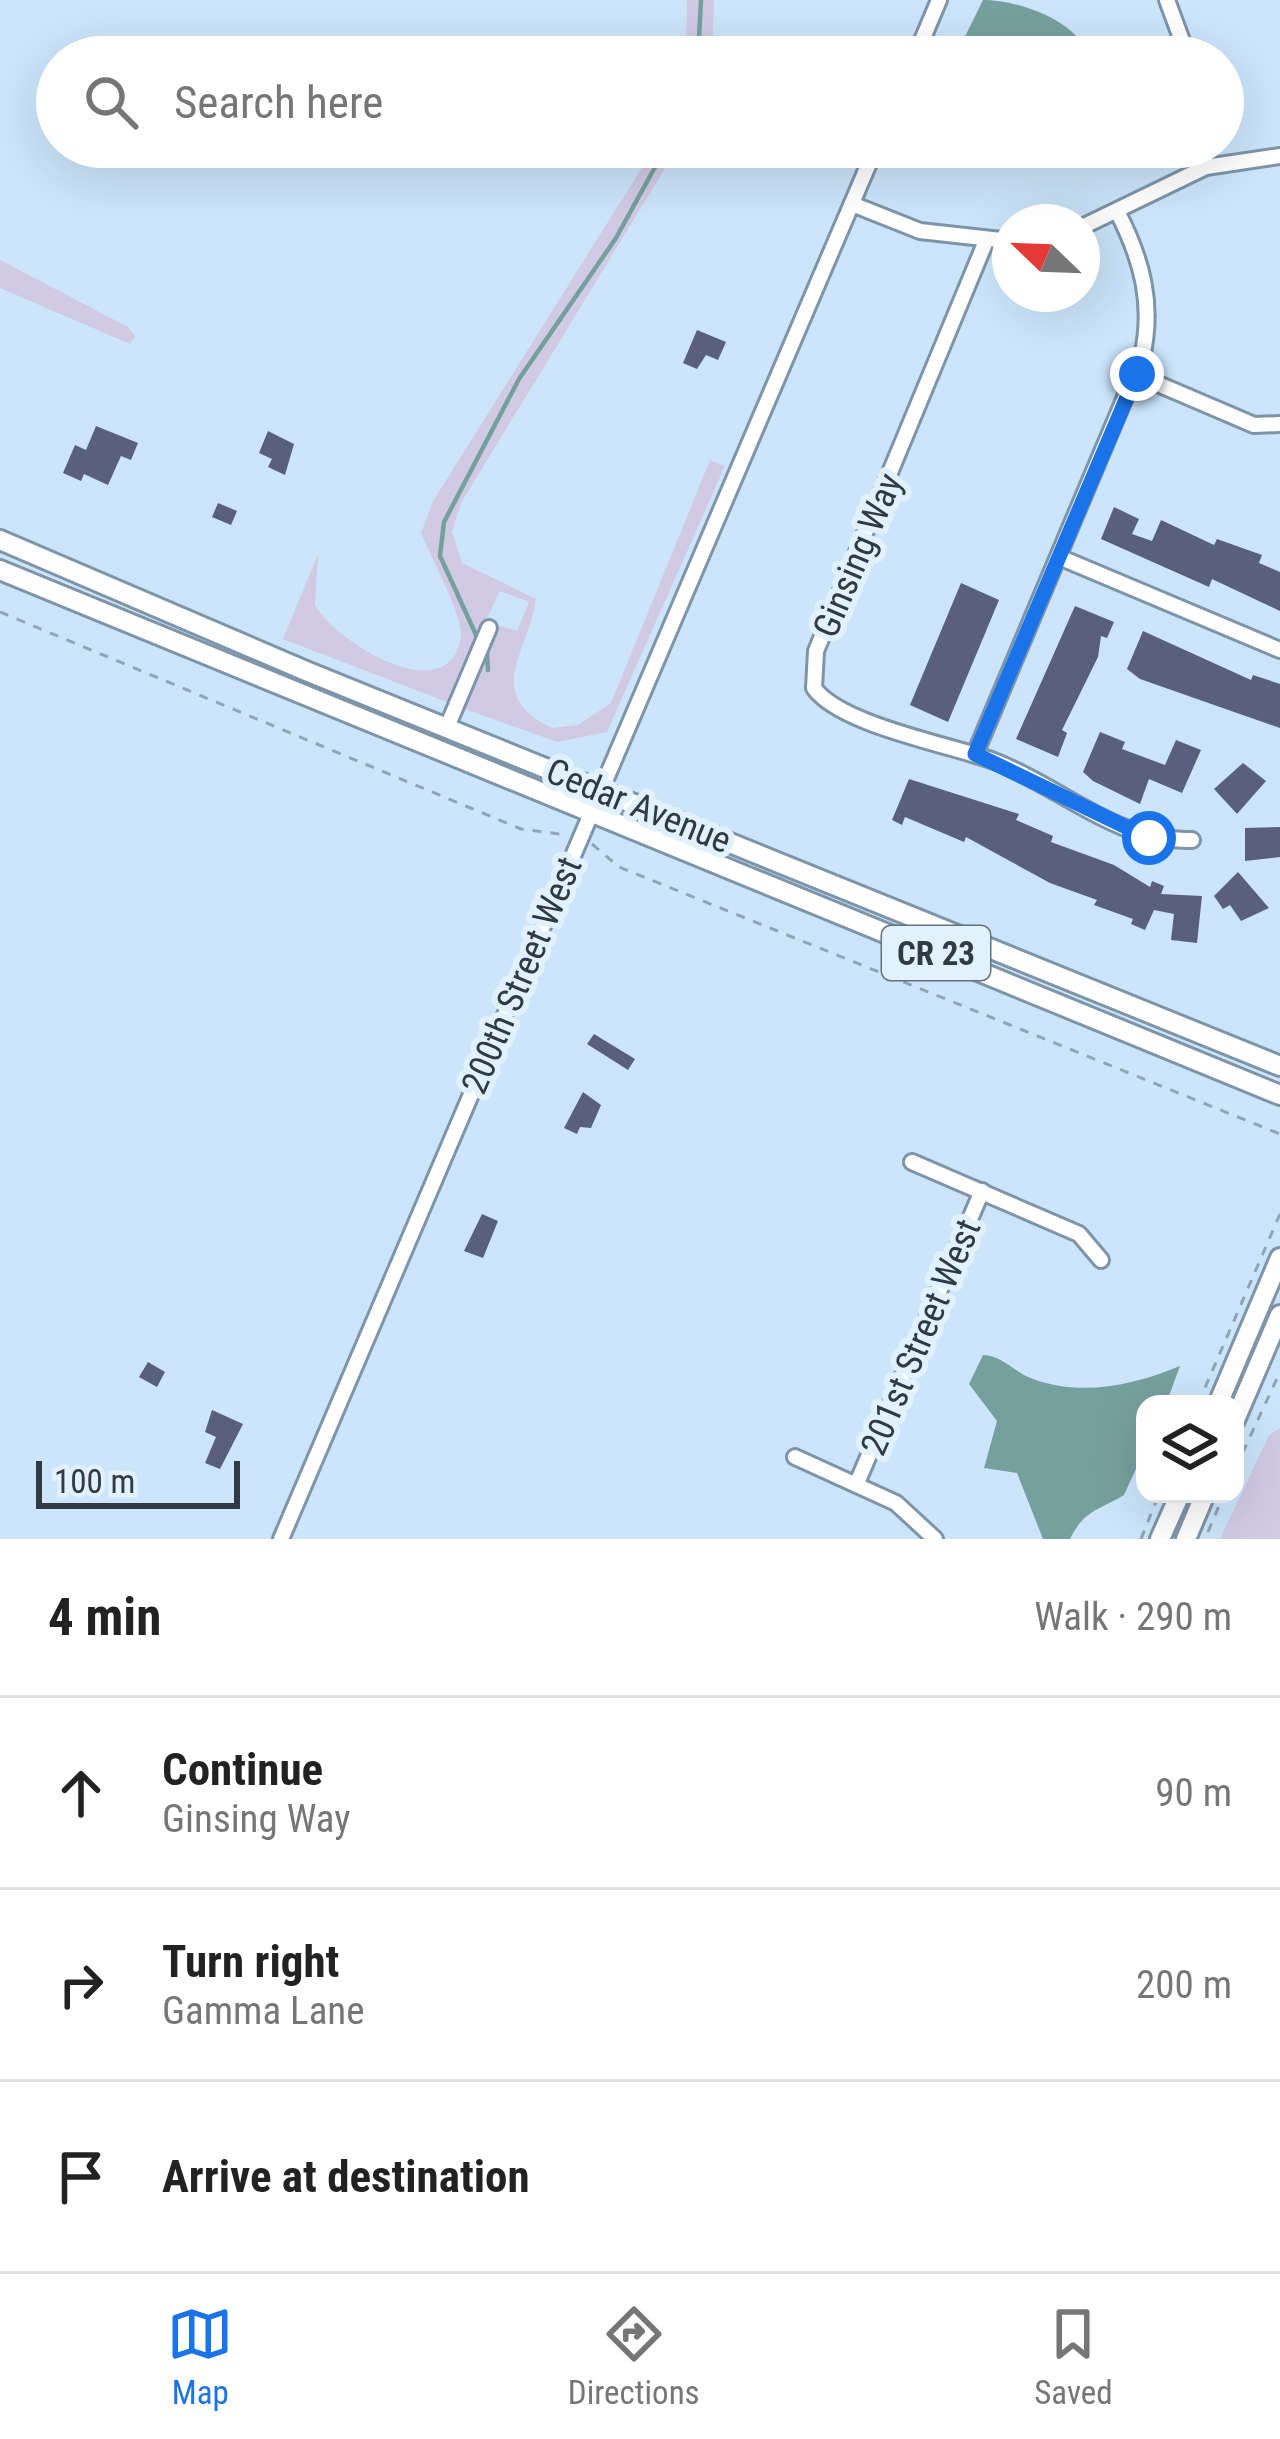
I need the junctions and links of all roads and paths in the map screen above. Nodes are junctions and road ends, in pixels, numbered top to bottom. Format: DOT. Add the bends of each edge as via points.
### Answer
graph roads {
  1 [pos="939,0"];
  2 [pos="1167,0"];
  3 [pos="924,36"];
  4 [pos="1180,36"];
  5 [pos="1280,156"];
  6 [pos="1244,161"];
  7 [pos="867,168"];
  8 [pos="1204,168"];
  9 [pos="852,204"];
  10 [pos="1118,214"];
  11 [pos="1100,220"];
  12 [pos="986,241"];
  13 [pos="992,241"];
  14 [pos="1137,374"];
  15 [pos="1280,424"];
  16 [pos="0,540"];
  17 [pos="1060,557"];
  18 [pos="0,570"];
  19 [pos="0,612"];
  20 [pos="489,628"];
  21 [pos="1280,650"];
  22 [pos="447,727"];
  23 [pos="975,754"];
  24 [pos="601,789"];
  25 [pos="589,816"];
  26 [pos="580,837"];
  27 [pos="1192,840"];
  28 [pos="1280,1066"];
  29 [pos="1280,1095"];
  30 [pos="1280,1134"];
  31 [pos="912,1162"];
  32 [pos="982,1192"];
  33 [pos="1280,1214"];
  34 [pos="1280,1258"];
  35 [pos="1101,1260"];
  36 [pos="1280,1315"];
  37 [pos="1280,1372"];
  38 [pos="1202,1395"];
  39 [pos="1222,1395"];
  40 [pos="1244,1399"];
  41 [pos="1244,1450"];
  42 [pos="795,1457"];
  43 [pos="857,1483"];
  44 [pos="1156,1503"];
  45 [pos="1176,1503"];
  46 [pos="1201,1503"];
  47 [pos="1220,1503"];
  48 [pos="281,1539"];
  49 [pos="935,1539"];
  50 [pos="1141,1539"];
  51 [pos="1160,1539"];
  52 [pos="1186,1539"];
  53 [pos="1204,1539"];
  1 -- 3 [label="street"];
  2 -- 4 [label="street"];
  5 -- 6 [label="street"];
  7 -- 9 [label="street, 200th Street West"];
  8 -- 10 [label="street"];
  9 -- 12 [label="street" via="920,231"];
  9 -- 24 [label="street, 200th Street West"];
  10 -- 11 [label="street"];
  10 -- 14 [label="street" via="1145,285"];
  12 -- 13 [label="street"];
  12 -- 23 [label="street, Ginsing Way" via="812,671 814,688 829,703"];
  14 -- 15 [label="street" via="1254,425"];
  14 -- 17 [label="street"];
  16 -- 22 [label="main road, Cedar Avenue / CR 23"];
  17 -- 21 [label="street"];
  17 -- 23 [label="street"];
  18 -- 25 [label="main road, Cedar Avenue / CR 23"];
  19 -- 26 [label="path" via="521,829"];
  20 -- 22 [label="street"];
  22 -- 24 [label="main road, Cedar Avenue / CR 23"];
  23 -- 27 [label="street, Ginsing Way" via="1130,831"];
  24 -- 25 [label="street, 200th Street West"];
  24 -- 28 [label="main road, Cedar Avenue / CR 23"];
  25 -- 26 [label="street, 200th Street West"];
  25 -- 29 [label="main road, Cedar Avenue / CR 23"];
  26 -- 30 [label="path" via="619,867"];
  26 -- 48 [label="street, 200th Street West"];
  31 -- 32 [label="street"];
  32 -- 35 [label="street" via="1079,1234"];
  32 -- 43 [label="street, 201st Street West"];
  33 -- 38 [label="path"];
  34 -- 39 [label="main road"];
  36 -- 40 [label="main road"];
  37 -- 41 [label="path"];
  42 -- 43 [label="street"];
  43 -- 49 [label="street" via="910,1512"];
  44 -- 50 [label="path"];
  45 -- 51 [label="main road"];
  46 -- 52 [label="main road"];
  47 -- 53 [label="path"];
}
